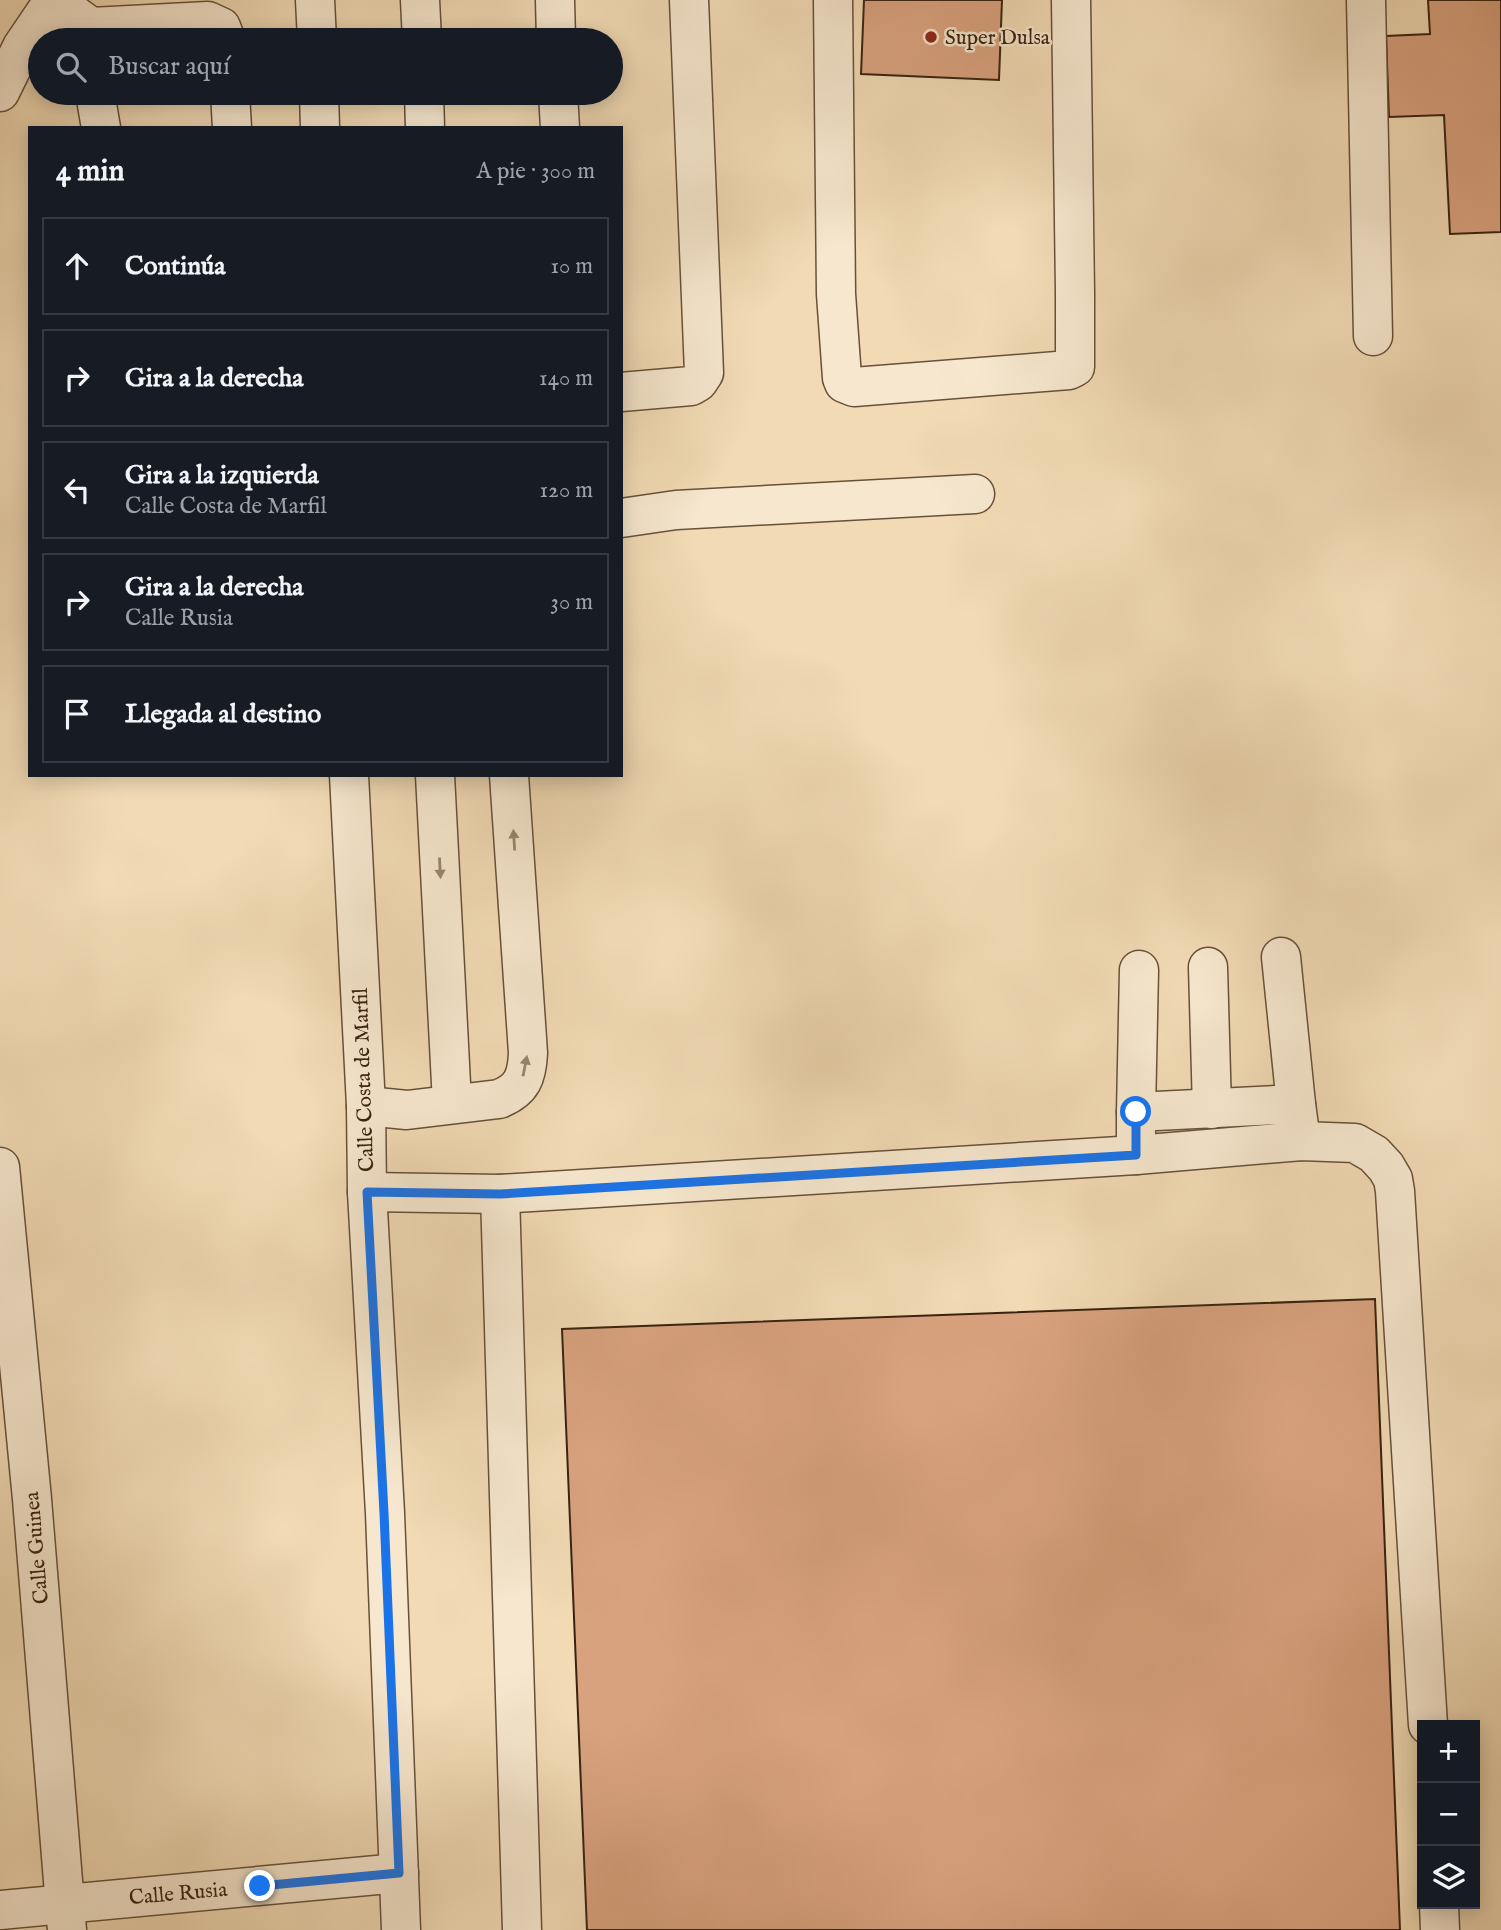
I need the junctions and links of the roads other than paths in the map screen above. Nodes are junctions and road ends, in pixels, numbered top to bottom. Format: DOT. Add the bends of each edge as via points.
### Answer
graph roads {
  1 [pos="315,0"];
  2 [pos="420,0"];
  3 [pos="555,0"];
  4 [pos="689,0"];
  5 [pos="833,0"];
  6 [pos="1071,0"];
  7 [pos="1366,0"];
  8 [pos="47,10"];
  9 [pos="0,24"];
  10 [pos="35,28"];
  11 [pos="87,28"];
  12 [pos="146,28"];
  13 [pos="221,28"];
  14 [pos="316,28"];
  15 [pos="421,28"];
  16 [pos="556,28"];
  17 [pos="28,38"];
  18 [pos="0,92"];
  19 [pos="97,105"];
  20 [pos="231,105"];
  21 [pos="319,105"];
  22 [pos="424,105"];
  23 [pos="559,105"];
  24 [pos="101,126"];
  25 [pos="232,126"];
  26 [pos="320,126"];
  27 [pos="425,126"];
  28 [pos="560,126"];
  29 [pos="1373,336"];
  30 [pos="623,392"];
  31 [pos="975,494"];
  32 [pos="623,519"];
  33 [pos="349,777"];
  34 [pos="435,777"];
  35 [pos="509,777"];
  36 [pos="1281,957"];
  37 [pos="1208,967"];
  38 [pos="1139,970"];
  39 [pos="452,1103"];
  40 [pos="366,1106"];
  41 [pos="1212,1109"];
  42 [pos="1136,1112"];
  43 [pos="1299,1122"];
  44 [pos="1136,1155"];
  45 [pos="0,1167"];
  46 [pos="367,1192"];
  47 [pos="500,1194"];
  48 [pos="1428,1720"];
  49 [pos="399,1873"];
  50 [pos="1439,1909"];
  51 [pos="0,1910"];
  52 [pos="66,1917"];
  53 [pos="401,1930"];
  54 [pos="522,1930"];
  55 [pos="1440,1930"];
  1 -- 14 [label="street"];
  2 -- 15 [label="street"];
  3 -- 16 [label="street"];
  4 -- 30 [label="street" via="704,373 691,386"];
  5 -- 6 [label="street" via="836,294 842,378 853,387 1074,367"];
  7 -- 29 [label="street"];
  8 -- 9 [label="street"];
  8 -- 10 [label="street"];
  8 -- 11 [label="street" via="73,13"];
  12 -- 13 [label="street" via="208,21"];
  17 -- 18 [label="street"];
  19 -- 24 [label="street"];
  20 -- 25 [label="street"];
  21 -- 26 [label="street"];
  22 -- 27 [label="street"];
  23 -- 28 [label="street"];
  31 -- 32 [label="street" via="676,510"];
  33 -- 40 [label="street, Calle Costa de Marfil"];
  34 -- 39 [label="street, one-way"];
  39 -- 35 [label="street, one-way" via="499,1100 512,1094 527,1065"];
  36 -- 43 [label="street"];
  37 -- 41 [label="street"];
  38 -- 42 [label="street"];
  39 -- 40 [label="street" via="407,1110"];
  40 -- 46 [label="street, Calle Costa de Marfil"];
  41 -- 42 [label="street"];
  41 -- 43 [label="street"];
  42 -- 44 [label="street"];
  43 -- 44 [label="street"];
  43 -- 48 [label="street" via="1374,1154 1392,1179"];
  44 -- 47 [label="street"];
  45 -- 52 [label="street, Calle Guinea"];
  46 -- 47 [label="street"];
  46 -- 49 [label="street, Calle Costa de Marfil"];
  47 -- 54 [label="street"];
  49 -- 52 [label="street, Calle Rusia"];
  49 -- 53 [label="street, Calle Costa de Marfil"];
  50 -- 55 [label="street"];
  51 -- 52 [label="street, Calle Rusia"];
}
